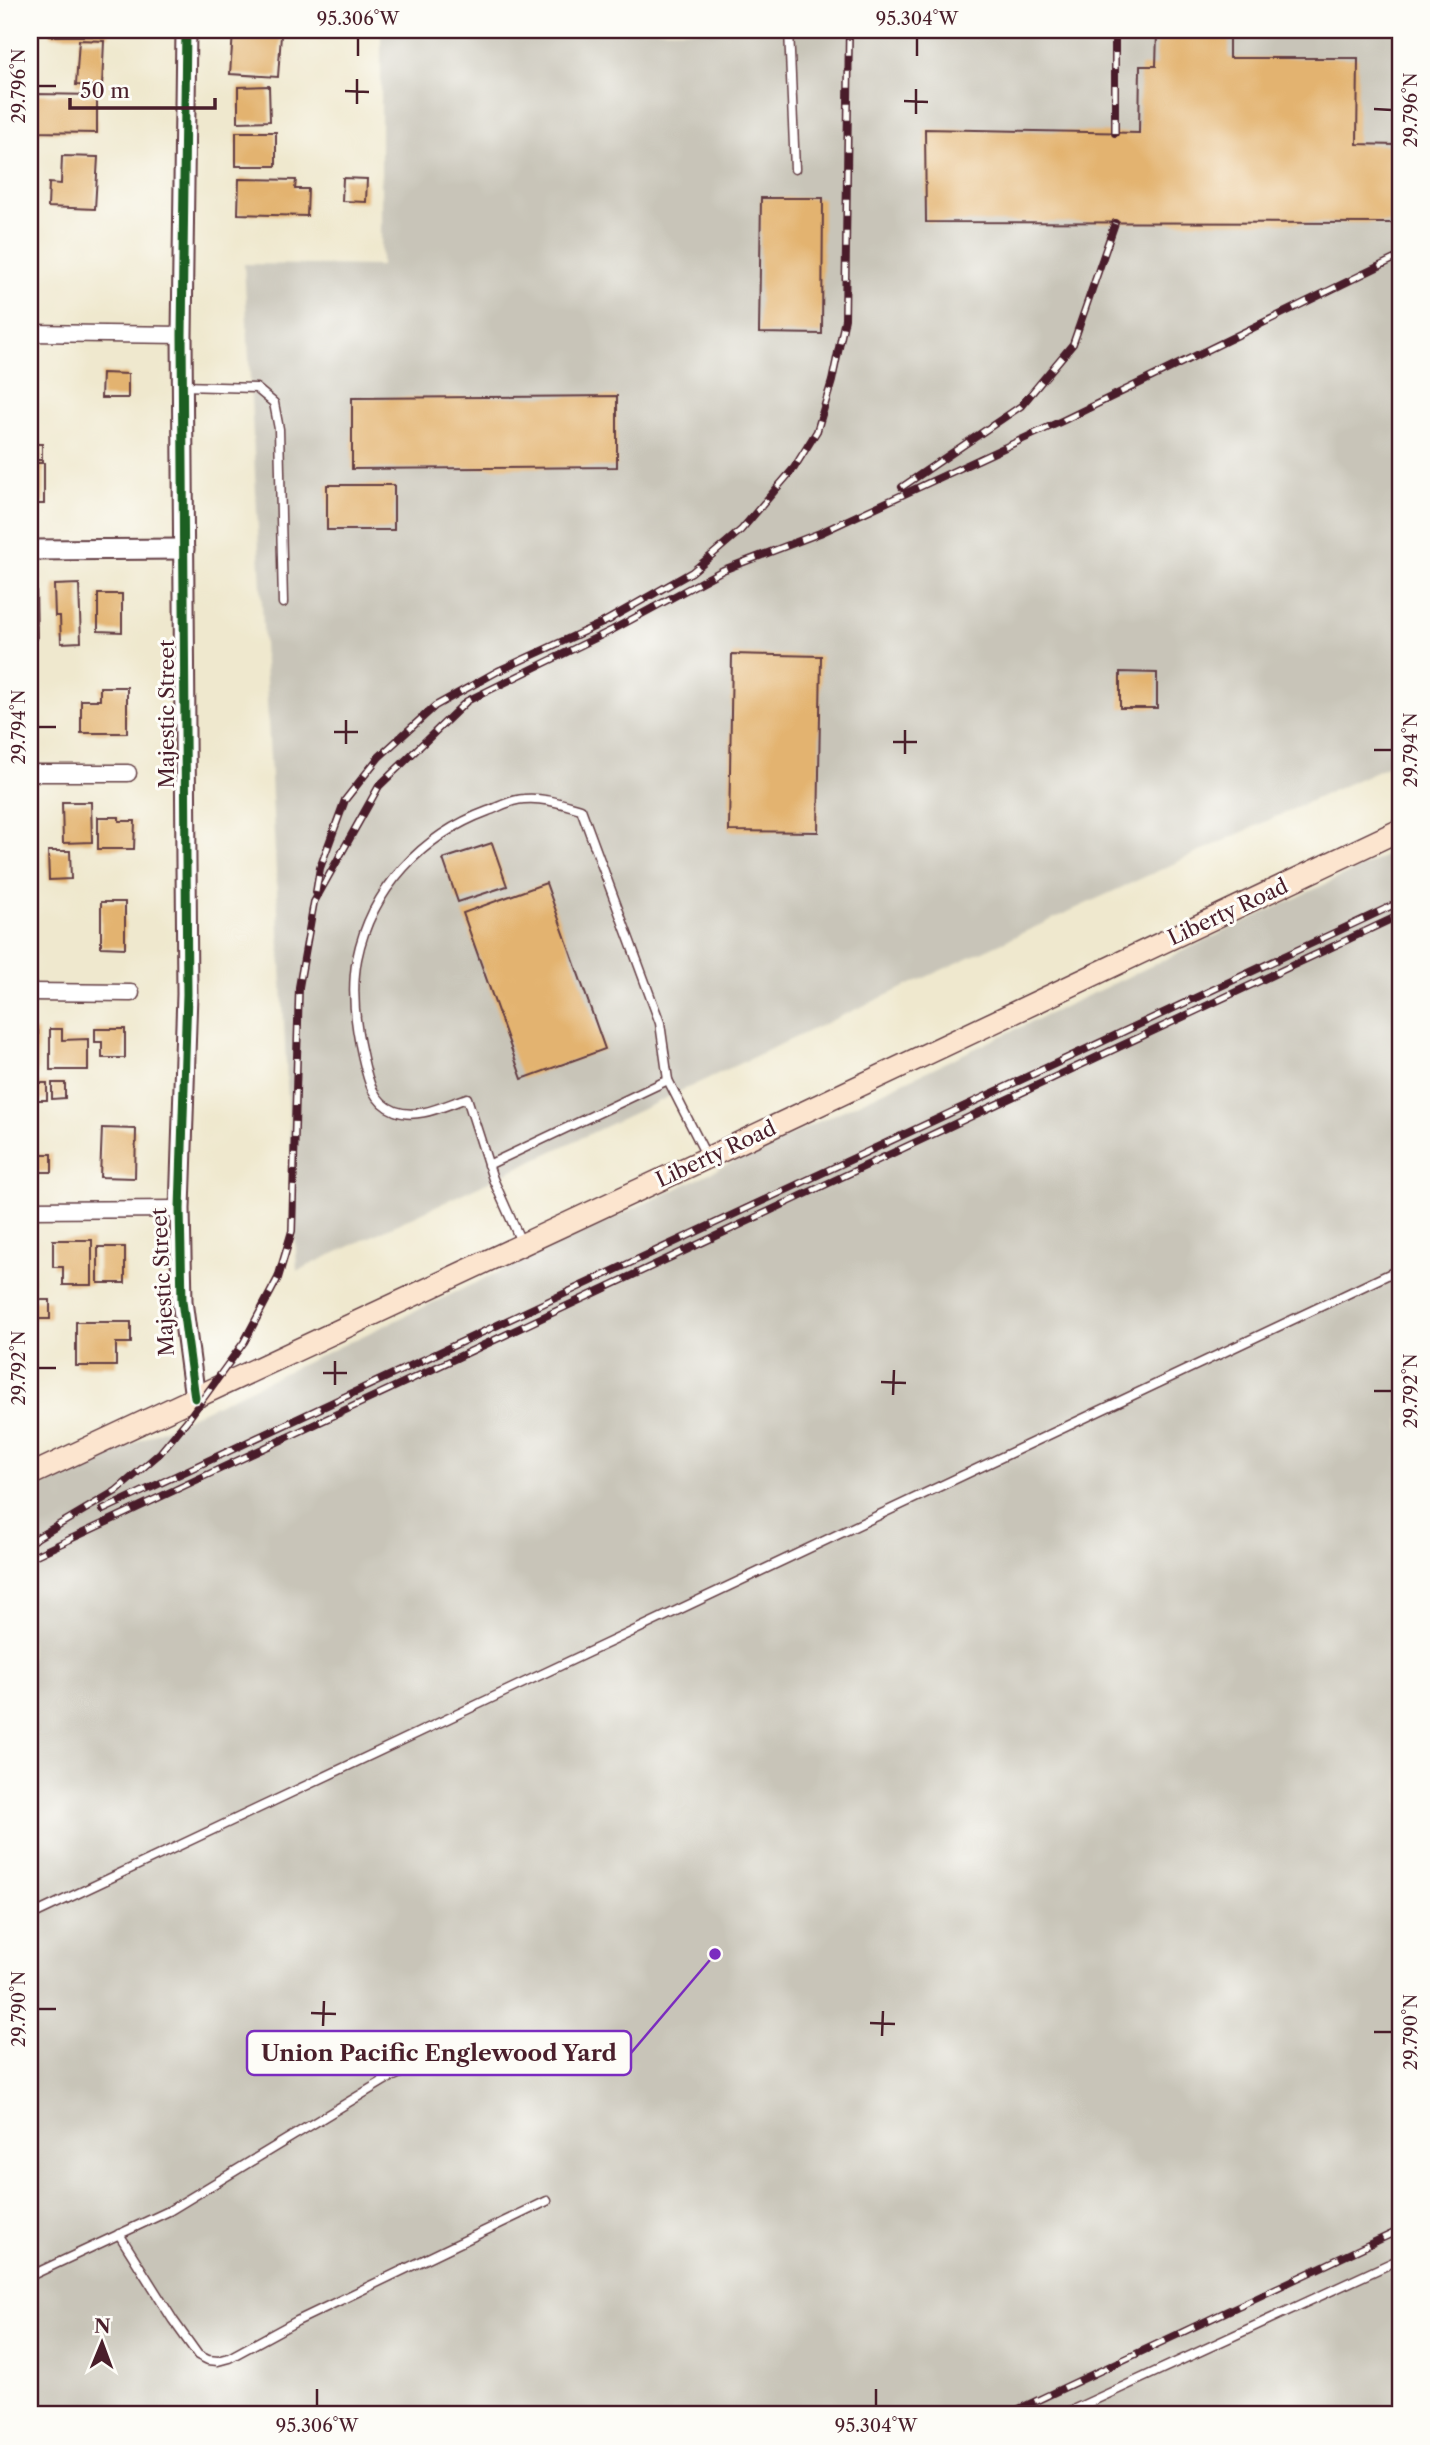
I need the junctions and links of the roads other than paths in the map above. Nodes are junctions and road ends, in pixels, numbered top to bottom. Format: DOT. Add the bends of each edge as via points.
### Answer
graph roads {
  1 [pos="186,30"];
  2 [pos="789,30"];
  3 [pos="795,169"];
  4 [pos="30,333"];
  5 [pos="182,335"];
  6 [pos="182,386"];
  7 [pos="184,549"];
  8 [pos="30,550"];
  9 [pos="283,603"];
  10 [pos="30,773"];
  11 [pos="128,773"];
  12 [pos="1400,830"];
  13 [pos="30,992"];
  14 [pos="131,993"];
  15 [pos="668,1080"];
  16 [pos="707,1158"];
  17 [pos="488,1165"];
  18 [pos="180,1209"];
  19 [pos="30,1210"];
  20 [pos="522,1244"];
  21 [pos="1400,1269"];
  22 [pos="195,1398"];
  23 [pos="30,1475"];
  24 [pos="30,1916"];
  25 [pos="451,2050"];
  26 [pos="547,2201"];
  27 [pos="119,2234"];
  28 [pos="1400,2259"];
  29 [pos="30,2276"];
  30 [pos="1062,2415"];
  1 -- 5 [label="street, Majestic Street"];
  2 -- 3 [label="lane"];
  4 -- 5 [label="street"];
  5 -- 6 [label="street, Majestic Street"];
  6 -- 7 [label="street, Majestic Street"];
  6 -- 9 [label="lane" via="256,388 274,402 279,429"];
  7 -- 8 [label="street"];
  7 -- 18 [label="street, Majestic Street" via="187,993"];
  10 -- 11 [label="street"];
  12 -- 16 [label="main road, Liberty Road"];
  13 -- 14 [label="street"];
  15 -- 16 [label="lane"];
  15 -- 17 [label="lane"];
  15 -- 17 [label="lane" via="660,1023 581,809 522,798 464,820 425,845 379,898 357,961 354,1015 368,1080 378,1100 395,1111 416,1115 467,1098"];
  16 -- 20 [label="main road, Liberty Road"];
  17 -- 20 [label="lane"];
  18 -- 19 [label="street"];
  18 -- 22 [label="street, Majestic Street" via="182,1301"];
  20 -- 22 [label="main road, Liberty Road"];
  21 -- 24 [label="lane"];
  22 -- 23 [label="main road, Liberty Road"];
  25 -- 27 [label="lane" via="385,2080 169,2211"];
  26 -- 27 [label="lane" via="218,2361 198,2355"];
  27 -- 29 [label="lane"];
  28 -- 30 [label="lane"];
}
